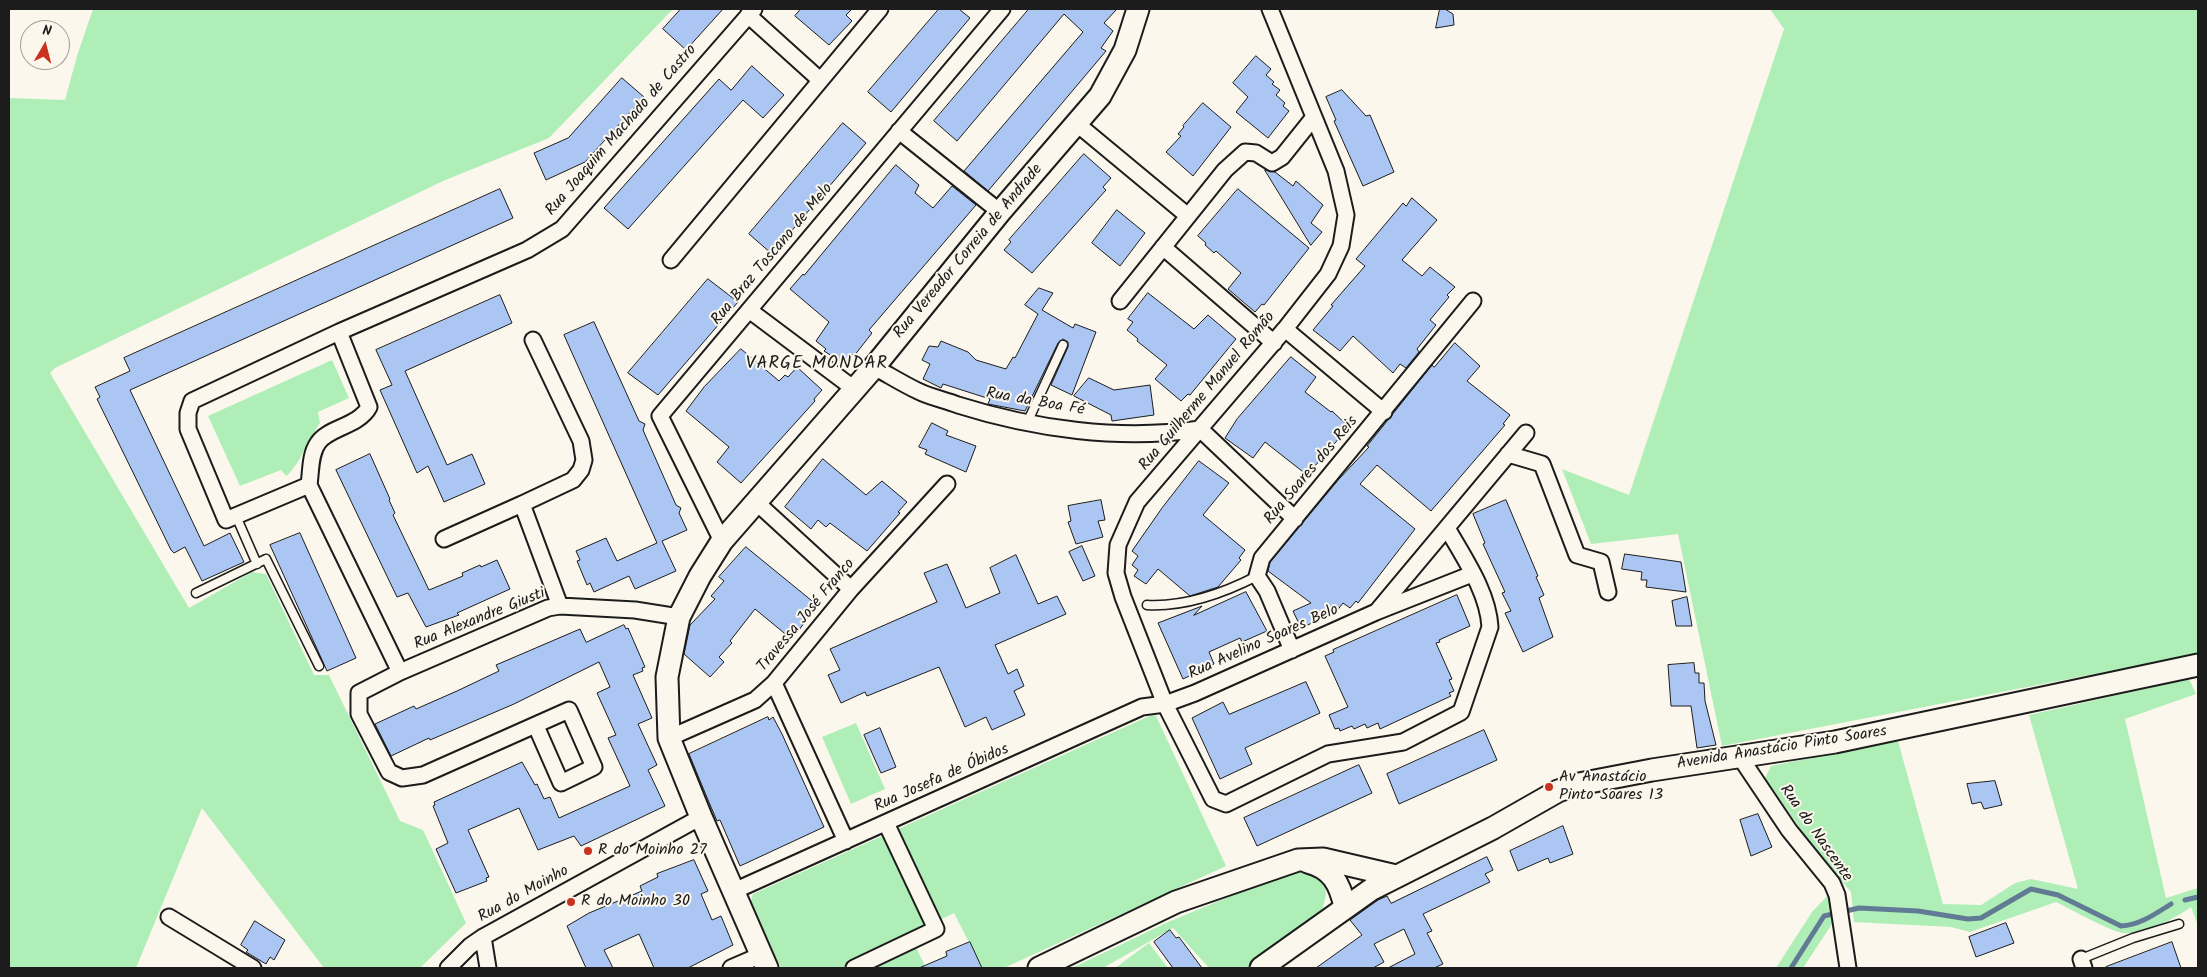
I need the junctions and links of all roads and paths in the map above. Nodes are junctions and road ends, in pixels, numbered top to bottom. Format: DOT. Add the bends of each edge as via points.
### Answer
graph roads {
  1 [pos="880,9"];
  2 [pos="1002,9"];
  3 [pos="1138,9"];
  4 [pos="1270,9"];
  5 [pos="751,12"];
  6 [pos="820,80"];
  7 [pos="1314,117"];
  8 [pos="1076,124"];
  9 [pos="900,131"];
  10 [pos="1000,212"];
  11 [pos="1188,216"];
  12 [pos="1163,248"];
  13 [pos="671,260"];
  14 [pos="1120,301"];
  15 [pos="1473,301"];
  16 [pos="749,310"];
  17 [pos="1285,328"];
  18 [pos="339,332"];
  19 [pos="533,340"];
  20 [pos="1274,343"];
  21 [pos="1063,345"];
  22 [pos="874,367"];
  23 [pos="853,388"];
  24 [pos="1384,412"];
  25 [pos="1027,423"];
  26 [pos="1200,429"];
  27 [pos="1526,433"];
  28 [pos="1508,454"];
  29 [pos="947,484"];
  30 [pos="309,485"];
  31 [pos="756,502"];
  32 [pos="522,504"];
  33 [pos="236,516"];
  34 [pos="1295,519"];
  35 [pos="1447,528"];
  36 [pos="444,538"];
  37 [pos="722,541"];
  38 [pos="257,564"];
  39 [pos="1472,574"];
  40 [pos="1258,576"];
  41 [pos="851,589"];
  42 [pos="1608,592"];
  43 [pos="196,593"];
  44 [pos="1147,605"];
  45 [pos="560,606"];
  46 [pos="1376,612"];
  47 [pos="679,617"];
  48 [pos="1292,650"];
  49 [pos="2198,665"];
  50 [pos="319,666"];
  51 [pos="400,672"];
  52 [pos="774,683"];
  53 [pos="1166,704"];
  54 [pos="536,726"];
  55 [pos="669,738"];
  56 [pos="1740,757"];
  57 [pos="701,817"];
  58 [pos="886,823"];
  59 [pos="846,841"];
  60 [pos="1298,860"];
  61 [pos="1350,865"];
  62 [pos="1396,876"];
  63 [pos="734,891"];
  64 [pos="1366,893"];
  65 [pos="1343,898"];
  66 [pos="169,916"];
  67 [pos="2179,924"];
  68 [pos="483,937"];
  69 [pos="764,962"];
  70 [pos="2083,964"];
  71 [pos="253,968"];
  72 [pos="448,968"];
  73 [pos="488,968"];
  74 [pos="734,968"];
  75 [pos="854,968"];
  76 [pos="1039,968"];
  77 [pos="1261,968"];
  78 [pos="1848,968"];
  1 -- 6 [label="street"];
  2 -- 9 [label="street, Rua Braz Toscano de Melo"];
  3 -- 8 [label="street, Rua Vereador Correia de Andrade" via="1114,73 1100,96"];
  4 -- 7 [label="street, Rua Guilherme Manuel Romão"];
  5 -- 6 [label="street"];
  5 -- 18 [label="street, Rua Joaquim Machado de Castro" via="562,229 527,250"];
  6 -- 13 [label="street"];
  7 -- 11 [label="street" via="1282,157 1272,163 1256,153 1245,152 1225,170"];
  7 -- 17 [label="street, Rua Guilherme Manuel Romão" via="1336,171 1346,215 1341,246 1328,274"];
  8 -- 10 [label="street, Rua Vereador Correia de Andrade"];
  8 -- 11 [label="street"];
  9 -- 10 [label="street"];
  9 -- 16 [label="street, Rua Braz Toscano de Melo"];
  10 -- 22 [label="street, Rua Vereador Correia de Andrade"];
  11 -- 12 [label="street"];
  12 -- 14 [label="street"];
  12 -- 20 [label="street"];
  15 -- 24 [label="street, Rua Soares dos Reis"];
  16 -- 23 [label="street"];
  16 -- 37 [label="street, Rua Braz Toscano de Melo" via="660,416"];
  17 -- 20 [label="street, Rua Guilherme Manuel Romão"];
  17 -- 24 [label="street"];
  18 -- 30 [label="street" via="369,407 364,415 319,440 314,450"];
  18 -- 33 [label="street, Rua Joaquim Machado de Castro" via="192,401 188,429 226,520"];
  19 -- 32 [label="street" via="581,441 584,460 573,480"];
  20 -- 26 [label="street, Rua Guilherme Manuel Romão"];
  21 -- 25 [label="lane"];
  22 -- 23 [label="street, Rua Vereador Correia de Andrade"];
  22 -- 25 [label="street, Rua da Boa Fé" via="919,392 986,414"];
  23 -- 31 [label="street, Rua Vereador Correia de Andrade"];
  24 -- 34 [label="street, Rua Soares dos Reis"];
  25 -- 26 [label="street, Rua da Boa Fé" via="1120,433"];
  26 -- 34 [label="street"];
  26 -- 53 [label="street, Rua Guilherme Manuel Romão" via="1137,502 1118,545 1116,573 1122,596"];
  27 -- 28 [label="street, Rua Avelino Soares Belo"];
  28 -- 35 [label="street, Rua Avelino Soares Belo"];
  28 -- 42 [label="street" via="1542,464 1577,555 1601,562"];
  29 -- 41 [label="street, Travessa José Franco"];
  30 -- 33 [label="street"];
  30 -- 51 [label="street"];
  31 -- 37 [label="street, Rua Vereador Correia de Andrade"];
  31 -- 41 [label="street"];
  32 -- 36 [label="street"];
  32 -- 45 [label="street"];
  33 -- 38 [label="lane"];
  34 -- 40 [label="street, Rua Soares dos Reis" via="1262,558"];
  35 -- 39 [label="street"];
  35 -- 46 [label="street, Rua Avelino Soares Belo"];
  37 -- 47 [label="street, Rua Vereador Correia de Andrade"];
  38 -- 43 [label="lane"];
  38 -- 50 [label="lane" via="266,559"];
  39 -- 46 [label="street, Rua Avelino Soares Belo"];
  39 -- 53 [label="street, Rua Guilherme Manuel Romão" via="1489,612 1490,627 1461,712 1403,742 1328,754 1226,804 1213,798"];
  40 -- 44 [label="lane" via="1227,592 1158,606"];
  40 -- 48 [label="street"];
  41 -- 52 [label="street, Travessa José Franco"];
  45 -- 47 [label="street, Rua Alexandre Giusti" via="634,610"];
  45 -- 51 [label="street, Rua Alexandre Giusti" via="548,608"];
  46 -- 48 [label="street, Rua Avelino Soares Belo"];
  47 -- 55 [label="street, Rua Vereador Correia de Andrade" via="667,677"];
  48 -- 53 [label="street, Rua Avelino Soares Belo"];
  49 -- 56 [label="street, Avenida Anastácio Pinto Soares" via="1873,734"];
  51 -- 54 [label="street, Rua Alexandre Giusti" via="359,693 359,714 382,762 389,772 402,778 423,775"];
  52 -- 55 [label="street, Travessa José Franco" via="755,700"];
  52 -- 59 [label="street"];
  53 -- 58 [label="street, Rua Josefa de Óbidos" via="1142,707"];
  54 -- 54 [label="street" via="561,783 594,767 569,710"];
  55 -- 57 [label="street, Rua Vereador Correia de Andrade"];
  56 -- 62 [label="street, Avenida Anastácio Pinto Soares" via="1652,770 1558,791 1493,828"];
  56 -- 78 [label="street, Rua do Nascente" via="1789,830 1832,883 1838,896"];
  57 -- 63 [label="street, Rua Vereador Correia de Andrade"];
  57 -- 68 [label="street, Rua do Moinho"];
  58 -- 59 [label="street, Rua Josefa de Óbidos"];
  58 -- 75 [label="street" via="936,929"];
  59 -- 63 [label="street, Rua Josefa de Óbidos"];
  60 -- 61 [label="street" via="1323,858"];
  60 -- 65 [label="street" via="1327,870 1335,877"];
  60 -- 76 [label="street" via="1176,902"];
  61 -- 62 [label="street"];
  61 -- 64 [label="street" via="1362,875"];
  62 -- 64 [label="street, Avenida Anastácio Pinto Soares"];
  63 -- 69 [label="street, Rua Vereador Correia de Andrade"];
  64 -- 65 [label="street"];
  65 -- 77 [label="street"];
  66 -- 71 [label="street"];
  67 -- 70 [label="lane" via="2133,938"];
  68 -- 72 [label="street, Rua do Moinho"];
  68 -- 73 [label="street"];
  69 -- 74 [label="street"];
}
